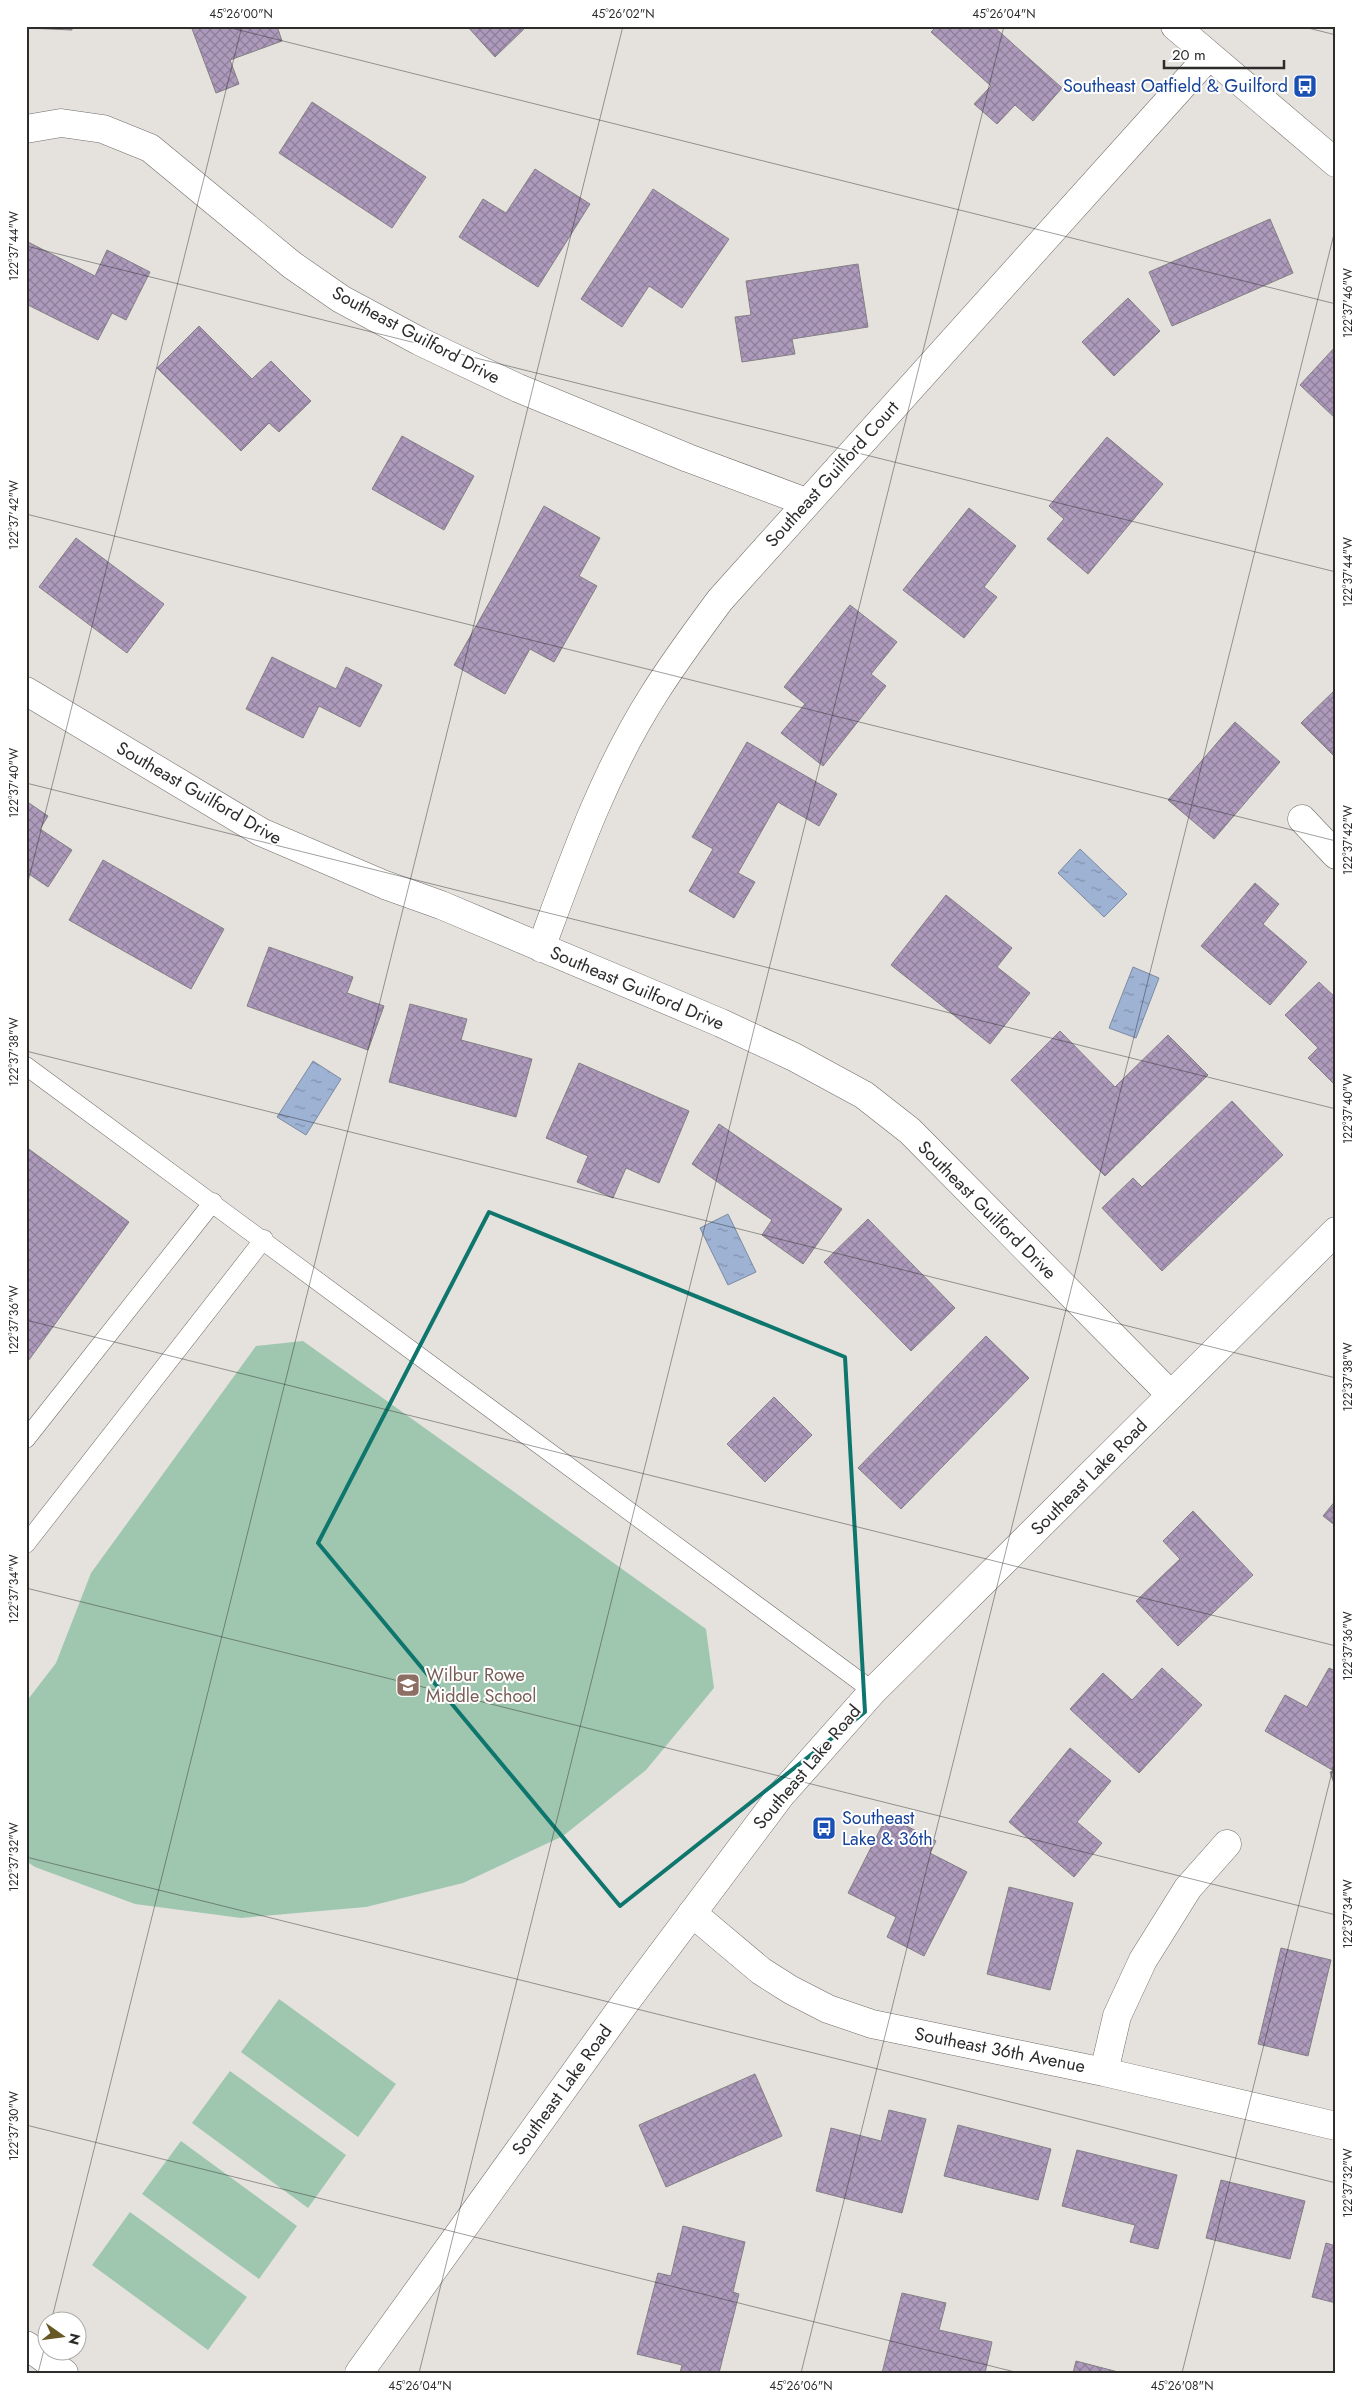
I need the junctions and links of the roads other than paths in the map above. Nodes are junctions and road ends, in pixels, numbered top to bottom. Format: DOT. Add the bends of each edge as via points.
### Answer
graph roads {
  1 [pos="1175,26"];
  2 [pos="1209,56"];
  3 [pos="26,130"];
  4 [pos="1336,162"];
  5 [pos="806,502"];
  6 [pos="26,691"];
  7 [pos="1302,819"];
  8 [pos="1336,855"];
  9 [pos="541,948"];
  10 [pos="26,1066"];
  11 [pos="212,1202"];
  12 [pos="1336,1231"];
  13 [pos="264,1239"];
  14 [pos="1171,1395"];
  15 [pos="26,1438"];
  16 [pos="26,1544"];
  17 [pos="872,1691"];
  18 [pos="1227,1844"];
  19 [pos="692,1913"];
  20 [pos="1104,2072"];
  21 [pos="1336,2126"];
  22 [pos="26,2346"];
  23 [pos="64,2373"];
  24 [pos="359,2373"];
  1 -- 2 [label="street"];
  2 -- 4 [label="street"];
  2 -- 5 [label="street, Southeast Guilford Court"];
  3 -- 5 [label="street, Southeast Guilford Drive" via="62,123 78,125 103,129 150,148 292,265 341,299 420,341 545,399"];
  5 -- 9 [label="street, Southeast Guilford Court" via="720,600 653,694 621,753 580,842"];
  6 -- 9 [label="street, Southeast Guilford Drive" via="261,832"];
  7 -- 8 [label="street"];
  9 -- 14 [label="street, Southeast Guilford Drive" via="721,1023 864,1095 910,1131"];
  10 -- 11 [label="lane"];
  11 -- 13 [label="lane"];
  11 -- 15 [label="lane"];
  12 -- 14 [label="street, Southeast Lake Road"];
  13 -- 16 [label="lane"];
  13 -- 17 [label="lane"];
  14 -- 17 [label="street, Southeast Lake Road"];
  17 -- 19 [label="street, Southeast Lake Road" via="780,1796"];
  18 -- 20 [label="street" via="1188,1888 1143,1960 1117,2016"];
  19 -- 20 [label="street, Southeast 36th Avenue" via="762,1971 828,2009 872,2024"];
  19 -- 24 [label="street, Southeast Lake Road"];
  20 -- 21 [label="street, Southeast 36th Avenue"];
  22 -- 23 [label="street"];
}
